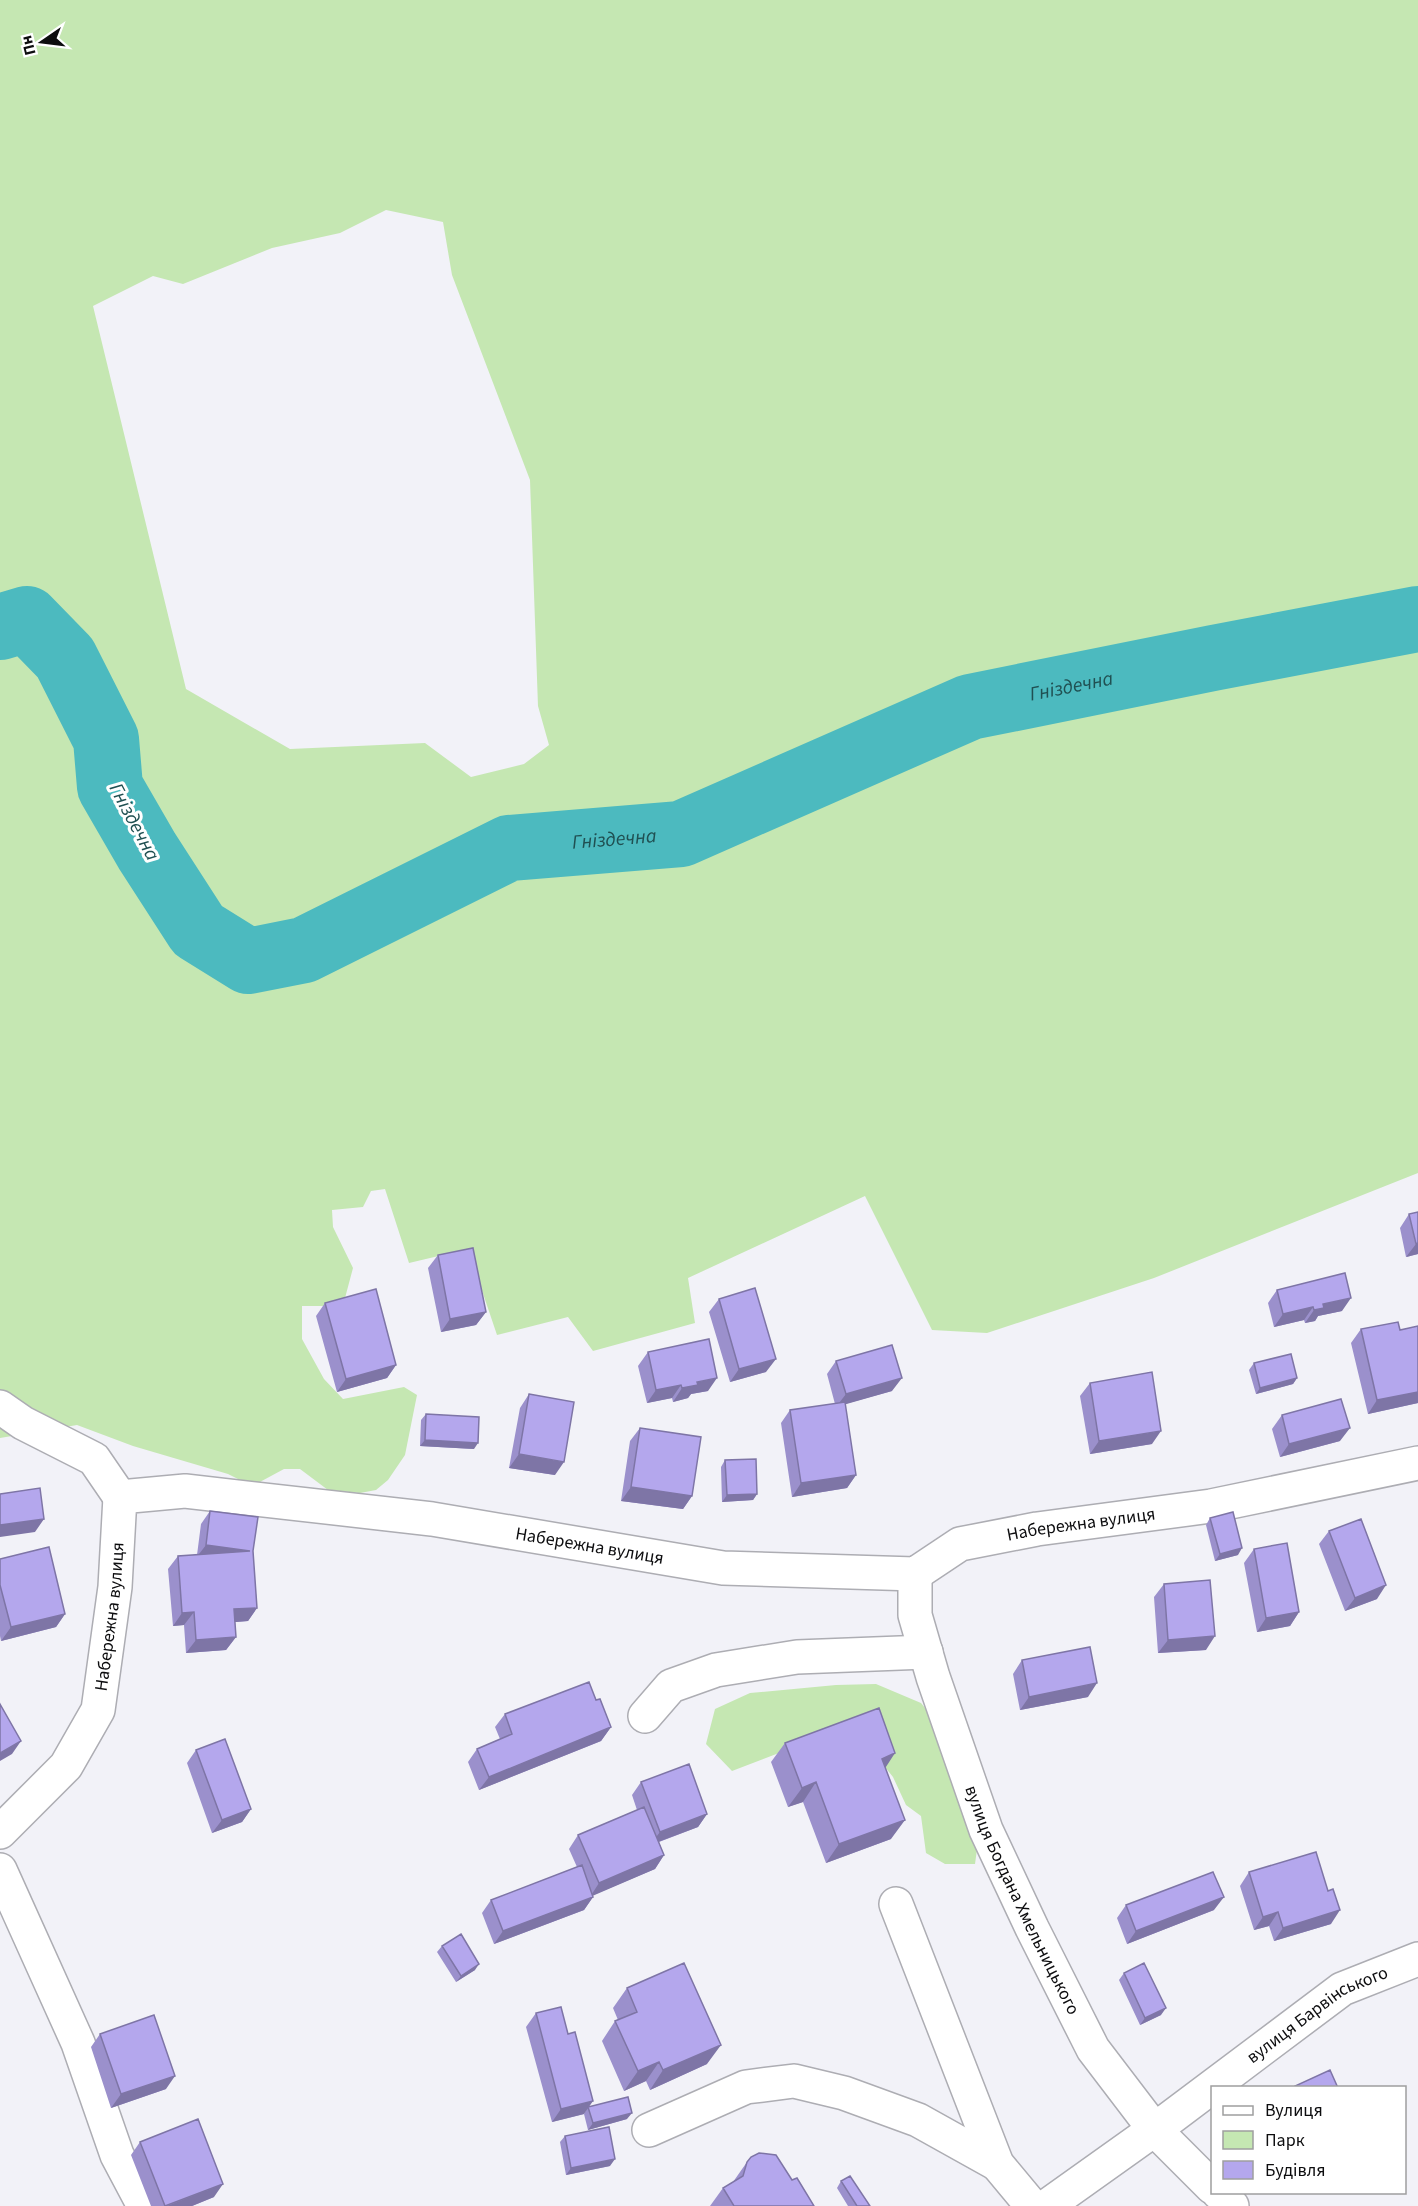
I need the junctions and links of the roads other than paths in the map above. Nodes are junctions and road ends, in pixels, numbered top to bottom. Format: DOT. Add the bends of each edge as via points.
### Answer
graph roads {
  1 [pos="0,1407"];
  2 [pos="1418,1463"];
  3 [pos="120,1497"];
  4 [pos="915,1574"];
  5 [pos="926,1652"];
  6 [pos="645,1716"];
  7 [pos="0,1832"];
  8 [pos="0,1870"];
  9 [pos="896,1904"];
  10 [pos="1418,1959"];
  11 [pos="1212,2086"];
  12 [pos="1211,2087"];
  13 [pos="1154,2129"];
  14 [pos="649,2130"];
  15 [pos="998,2164"];
  16 [pos="1211,2186"];
  17 [pos="1219,2194"];
  18 [pos="144,2206"];
  19 [pos="1032,2206"];
  20 [pos="1047,2206"];
  21 [pos="1232,2206"];
  1 -- 3 [label="street" via="93,1459"];
  2 -- 4 [label="street, Набережна вулиця" via="1211,1506 1037,1529 960,1544"];
  3 -- 4 [label="street, Набережна вулиця" via="184,1491 432,1519 723,1568"];
  3 -- 7 [label="street, Набережна вулиця" via="115,1587 98,1710 66,1766"];
  4 -- 5 [label="street, вулиця Богдана Хмельницького" via="915,1615"];
  5 -- 6 [label="street" via="797,1658 716,1670 671,1686"];
  5 -- 13 [label="street, вулиця Богдана Хмельницького" via="986,1830 1092,2049"];
  8 -- 18 [label="street" via="78,2043 117,2155"];
  9 -- 15 [label="street"];
  10 -- 11 [label="street, вулиця Барвінського" via="1342,1989"];
  12 -- 13 [label="street, вулиця Барвінського"];
  13 -- 16 [label="street, вулиця Богдана Хмельницького"];
  13 -- 20 [label="street, вулиця Барвінського"];
  14 -- 15 [label="street" via="746,2087 794,2081 844,2093 918,2120"];
  15 -- 19 [label="street"];
  17 -- 21 [label="street"];
}
